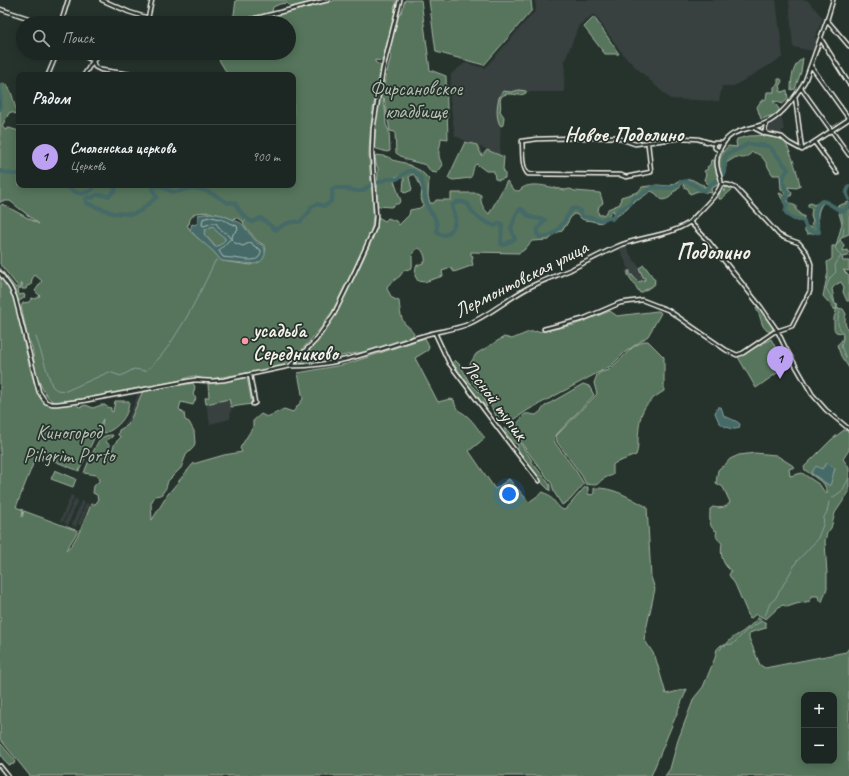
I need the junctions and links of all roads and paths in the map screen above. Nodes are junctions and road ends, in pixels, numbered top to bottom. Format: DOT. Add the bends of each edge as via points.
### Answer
graph roads {
  1 [pos="68,0"];
  2 [pos="102,0"];
  3 [pos="152,0"];
  4 [pos="328,0"];
  5 [pos="400,0"];
  6 [pos="833,0"];
  7 [pos="0,9"];
  8 [pos="22,16"];
  9 [pos="63,16"];
  10 [pos="141,16"];
  11 [pos="148,16"];
  12 [pos="265,16"];
  13 [pos="827,20"];
  14 [pos="820,38"];
  15 [pos="849,46"];
  16 [pos="54,60"];
  17 [pos="93,61"];
  18 [pos="811,66"];
  19 [pos="49,72"];
  20 [pos="86,72"];
  21 [pos="115,72"];
  22 [pos="849,84"];
  23 [pos="801,88"];
  24 [pos="795,96"];
  25 [pos="849,119"];
  26 [pos="766,124"];
  27 [pos="754,128"];
  28 [pos="832,131"];
  29 [pos="767,134"];
  30 [pos="714,143"];
  31 [pos="723,143"];
  32 [pos="815,143"];
  33 [pos="648,144"];
  34 [pos="802,150"];
  35 [pos="720,151"];
  36 [pos="849,155"];
  37 [pos="837,172"];
  38 [pos="721,184"];
  39 [pos="690,222"];
  40 [pos="0,273"];
  41 [pos="544,329"];
  42 [pos="777,330"];
  43 [pos="435,333"];
  44 [pos="290,366"];
  45 [pos="250,375"];
  46 [pos="253,404"];
  47 [pos="849,429"];
  48 [pos="539,481"];
  49 [pos="0,766"];
  50 [pos="8,776"];
  1 -- 9 [label="street"];
  2 -- 10 [label="street"];
  3 -- 11 [label="street"];
  4 -- 12 [label="street"];
  5 -- 44 [label="street" via="375,115 372,153 375,228 334,314 320,336"];
  6 -- 13 [label="street"];
  7 -- 8 [label="street"];
  13 -- 14 [label="street"];
  13 -- 15 [label="street"];
  14 -- 18 [label="street"];
  14 -- 22 [label="street"];
  16 -- 19 [label="street"];
  17 -- 20 [label="street"];
  17 -- 21 [label="street" via="95,67"];
  18 -- 23 [label="street"];
  18 -- 25 [label="street"];
  23 -- 24 [label="street"];
  23 -- 28 [label="street"];
  24 -- 26 [label="street"];
  24 -- 34 [label="street"];
  25 -- 28 [label="street"];
  26 -- 27 [label="street"];
  26 -- 29 [label="street" via="764,128"];
  27 -- 29 [label="street"];
  27 -- 31 [label="street" via="732,135"];
  28 -- 32 [label="street"];
  28 -- 36 [label="street"];
  29 -- 34 [label="street" via="782,136"];
  30 -- 31 [label="street"];
  30 -- 33 [label="street" via="681,138"];
  30 -- 35 [label="street" via="715,148"];
  31 -- 35 [label="street"];
  32 -- 34 [label="street"];
  32 -- 37 [label="street"];
  33 -- 33 [label="street" via="635,144 614,137 522,141 524,164 528,174 626,177 651,172"];
  35 -- 38 [label="street" via="716,162"];
  38 -- 39 [label="street, Лермонтовская улица"];
  38 -- 42 [label="street" via="736,188 779,235 796,241 810,259 809,294 794,324 787,329"];
  39 -- 42 [label="street"];
  39 -- 43 [label="street, Лермонтовская улица" via="675,230 625,244 527,288 470,323"];
  40 -- 45 [label="street, Лермонтовская улица" via="15,297 39,392 48,403 80,401 194,380 217,381"];
  41 -- 42 [label="street" via="583,319 620,303 642,300 668,310 734,354 743,352"];
  42 -- 47 [label="street" via="812,394 826,410"];
  43 -- 44 [label="street, Лермонтовская улица" via="351,358"];
  43 -- 48 [label="street, Лесной тупик" via="449,363"];
  44 -- 45 [label="street, Лермонтовская улица"];
  45 -- 46 [label="street" via="255,402"];
  49 -- 50 [label="street"];
}
